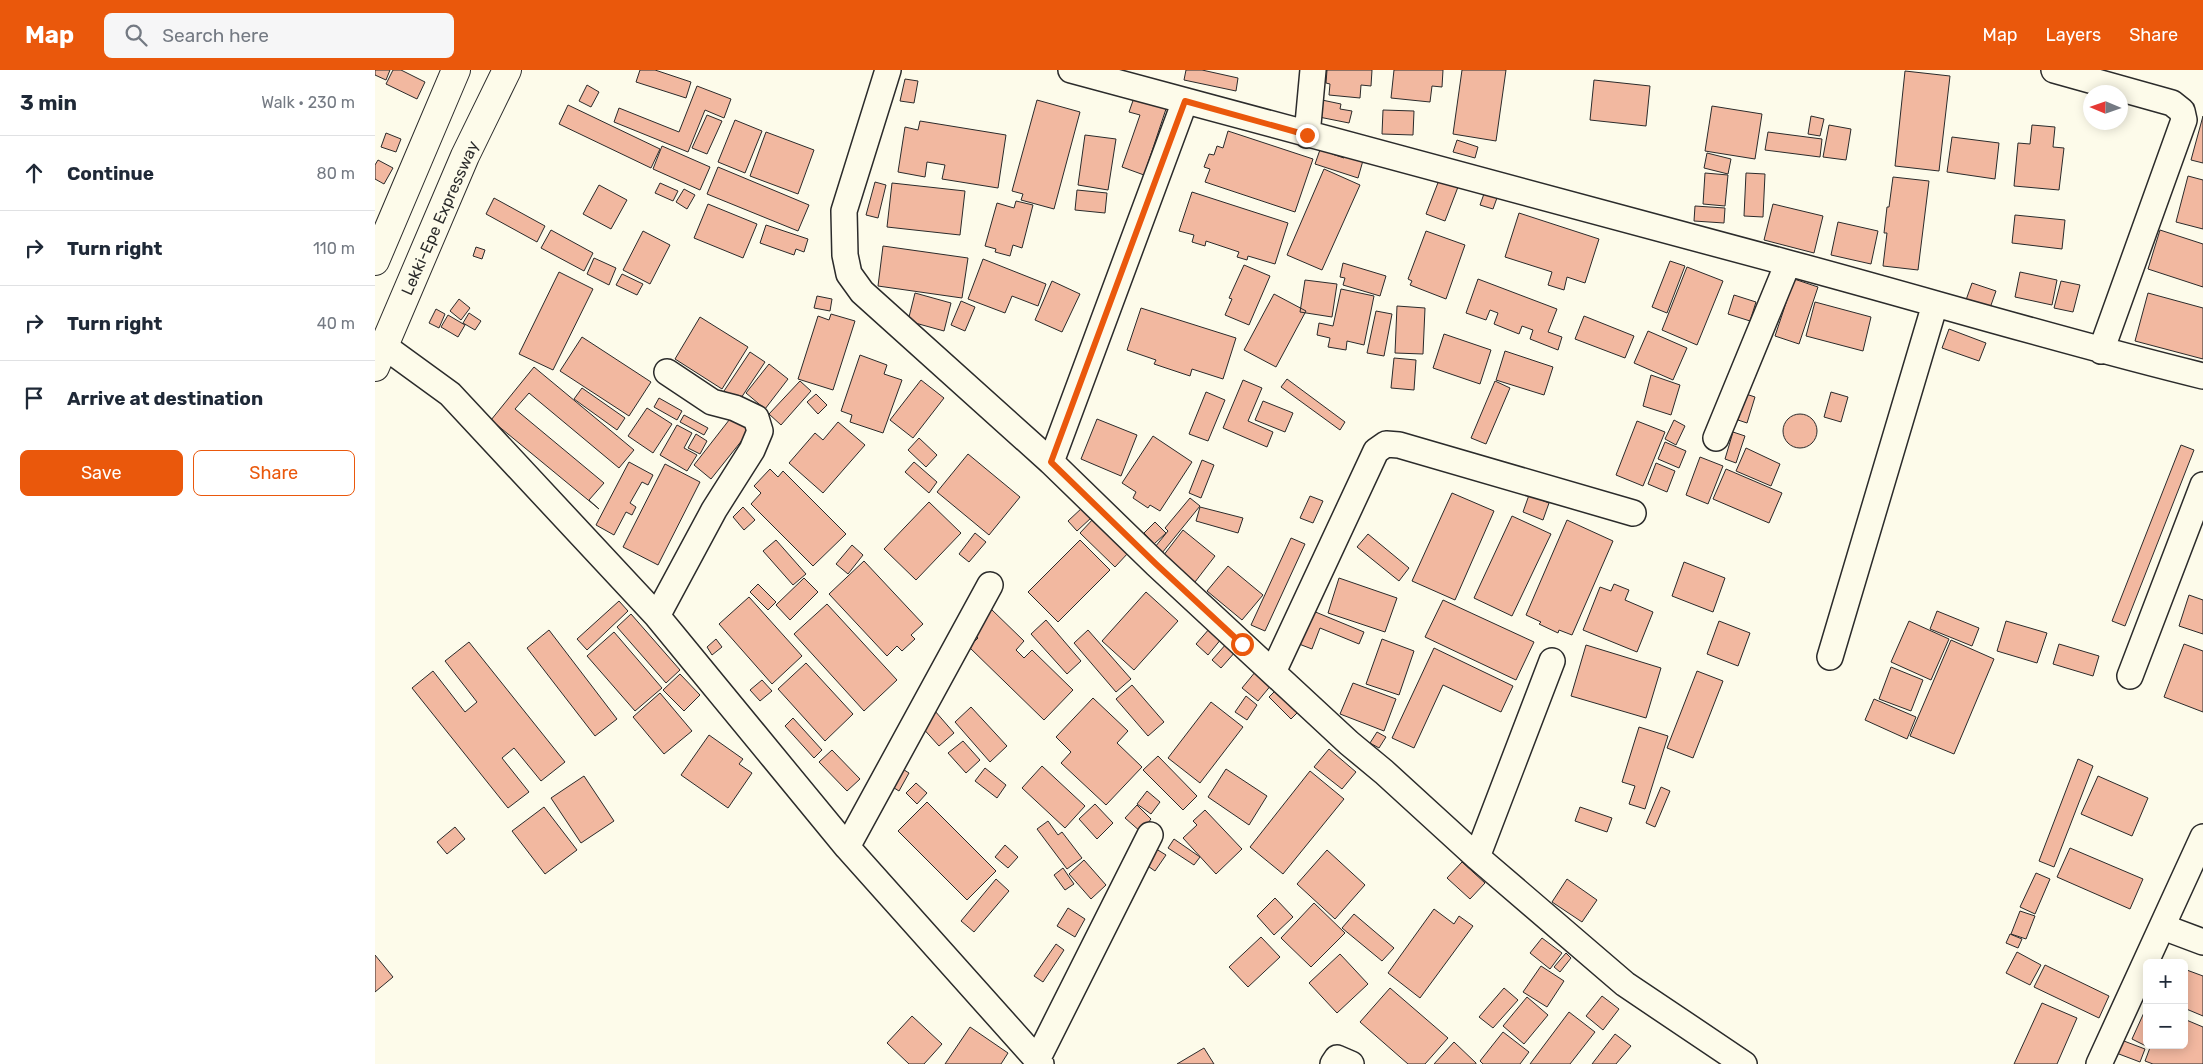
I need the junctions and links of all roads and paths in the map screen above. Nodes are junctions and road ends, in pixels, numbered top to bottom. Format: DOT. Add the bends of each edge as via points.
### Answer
graph roads {
  1 [pos="457,70"];
  2 [pos="507,70"];
  3 [pos="888,70"];
  4 [pos="1071,70"];
  5 [pos="1313,70"];
  6 [pos="2054,70"];
  7 [pos="1185,101"];
  8 [pos="1307,135"];
  9 [pos="375,261"];
  10 [pos="1788,262"];
  11 [pos="1935,304"];
  12 [pos="2101,351"];
  13 [pos="380,357"];
  14 [pos="667,372"];
  15 [pos="2203,376"];
  16 [pos="1716,438"];
  17 [pos="1051,462"];
  18 [pos="2203,485"];
  19 [pos="1633,514"];
  20 [pos="2193,540"];
  21 [pos="990,585"];
  22 [pos="657,616"];
  23 [pos="1830,657"];
  24 [pos="1552,661"];
  25 [pos="1273,672"];
  26 [pos="2130,676"];
  27 [pos="1150,834"];
  28 [pos="2203,837"];
  29 [pos="847,847"];
  30 [pos="1477,857"];
  31 [pos="2163,927"];
  32 [pos="2203,942"];
  33 [pos="1039,1062"];
  34 [pos="1333,1064"];
  35 [pos="1351,1064"];
  36 [pos="1744,1064"];
  37 [pos="2099,1064"];
  1 -- 9 [label="highway"];
  2 -- 13 [label="highway, Lekki-Epe Expressway" via="465,156"];
  3 -- 17 [label="street" via="844,211 849,274 862,292"];
  4 -- 7 [label="street"];
  5 -- 8 [label="street"];
  6 -- 12 [label="street" via="2172,103 2182,111 2184,120"];
  7 -- 8 [label="street"];
  7 -- 17 [label="street"];
  8 -- 10 [label="street"];
  10 -- 11 [label="street"];
  10 -- 16 [label="street"];
  11 -- 12 [label="street"];
  11 -- 23 [label="street"];
  12 -- 15 [label="street"];
  13 -- 22 [label="street" via="450,394"];
  14 -- 22 [label="street" via="712,402 756,418 760,431"];
  17 -- 25 [label="street"];
  18 -- 20 [label="street"];
  19 -- 25 [label="street" via="1399,445 1386,444 1376,451"];
  20 -- 26 [label="street"];
  21 -- 29 [label="street"];
  22 -- 29 [label="street"];
  24 -- 30 [label="street"];
  25 -- 30 [label="street"];
  27 -- 33 [label="street"];
  28 -- 31 [label="street"];
  29 -- 33 [label="street"];
  30 -- 36 [label="street" via="1625,984"];
  31 -- 32 [label="street"];
  31 -- 37 [label="street"];
  34 -- 35 [label="street" via="1337,1058"];
}
